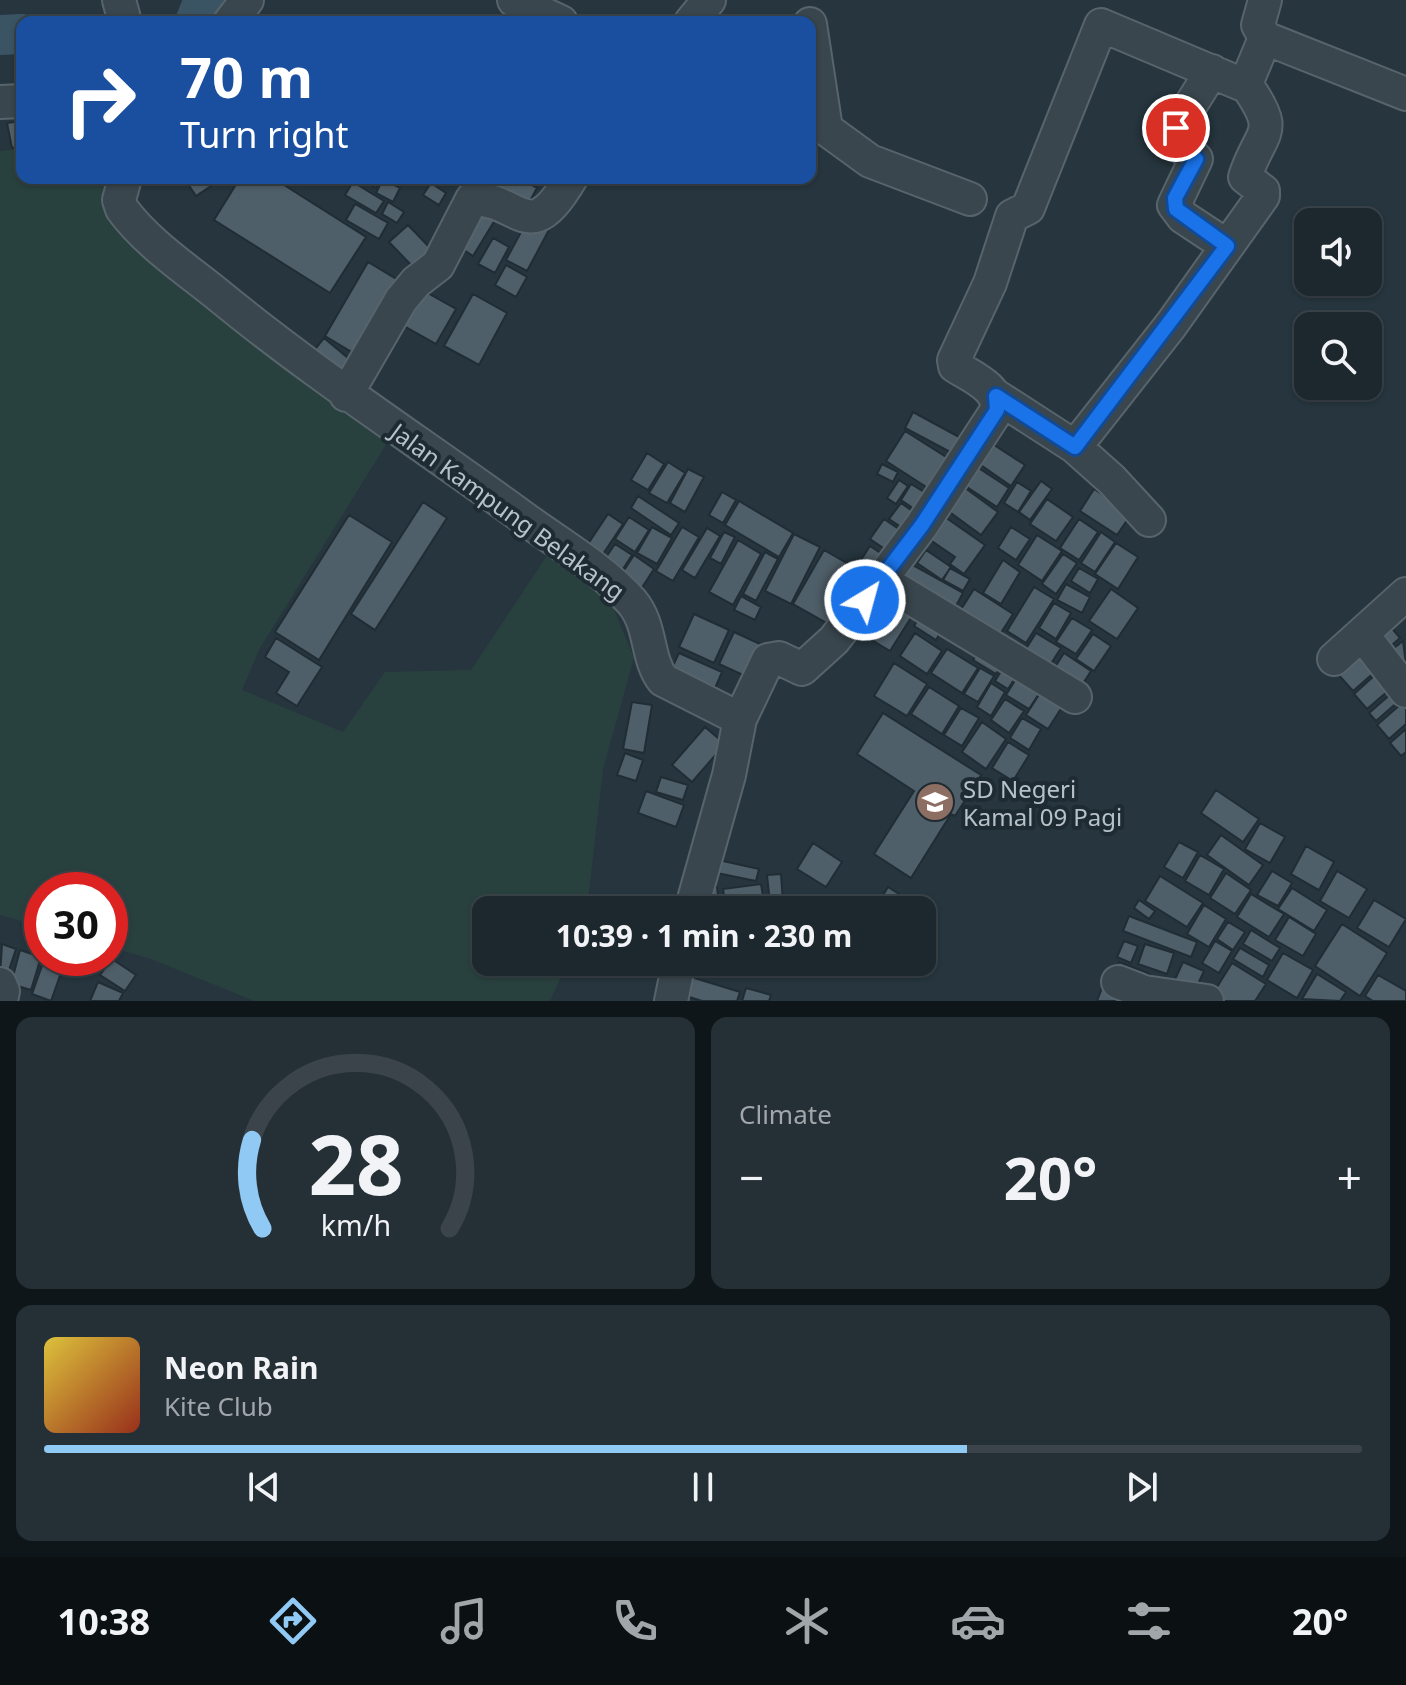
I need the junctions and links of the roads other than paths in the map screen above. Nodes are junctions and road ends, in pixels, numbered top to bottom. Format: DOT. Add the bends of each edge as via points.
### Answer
graph roads {
  1 [pos="247,0"];
  2 [pos="514,0"];
  3 [pos="709,0"];
  4 [pos="1265,0"];
  5 [pos="1107,12"];
  6 [pos="235,16"];
  7 [pos="548,16"];
  8 [pos="696,16"];
  9 [pos="1265,38"];
  10 [pos="1212,71"];
  11 [pos="1245,83"];
  12 [pos="1406,94"];
  13 [pos="816,101"];
  14 [pos="818,127"];
  15 [pos="123,184"];
  16 [pos="567,184"];
  17 [pos="970,199"];
  18 [pos="1227,246"];
  19 [pos="346,395"];
  20 [pos="996,396"];
  21 [pos="1075,447"];
  22 [pos="1149,520"];
  23 [pos="881,580"];
  24 [pos="1406,594"];
  25 [pos="1362,634"];
  26 [pos="1334,659"];
  27 [pos="1406,691"];
  28 [pos="1075,697"];
  29 [pos="740,719"];
  30 [pos="695,896"];
  31 [pos="676,976"];
  32 [pos="1118,982"];
  33 [pos="0,984"];
  34 [pos="1,1001"];
  35 [pos="671,1001"];
  36 [pos="1207,1001"];
  1 -- 6 [label="street"];
  2 -- 7 [label="street"];
  3 -- 8 [label="street"];
  4 -- 9 [label="street" via="1258,25"];
  5 -- 10 [label="street"];
  5 -- 20 [label="street" via="1028,208 1012,216 990,283 954,360"];
  9 -- 11 [label="street"];
  9 -- 12 [label="street"];
  10 -- 11 [label="street"];
  10 -- 18 [label="street" via="1173,133 1196,159 1174,205"];
  11 -- 18 [label="street" via="1267,123 1268,132 1245,177 1263,193"];
  13 -- 14 [label="street"];
  14 -- 17 [label="street" via="870,161"];
  15 -- 19 [label="street, Jalan Kampung Belakang" via="119,200 128,217"];
  16 -- 19 [label="street" via="558,200 535,216 472,199 438,265 401,300"];
  18 -- 21 [label="street"];
  19 -- 29 [label="street, Jalan Kampung Belakang" via="607,579 640,614 663,680"];
  20 -- 21 [label="street"];
  20 -- 23 [label="street" via="997,410"];
  21 -- 22 [label="street"];
  23 -- 28 [label="street"];
  23 -- 29 [label="street" via="807,667 768,660"];
  24 -- 25 [label="street"];
  25 -- 26 [label="street"];
  25 -- 27 [label="street"];
  29 -- 30 [label="street"];
  31 -- 35 [label="street"];
  32 -- 36 [label="street" via="1144,992"];
  33 -- 34 [label="street"];
}
